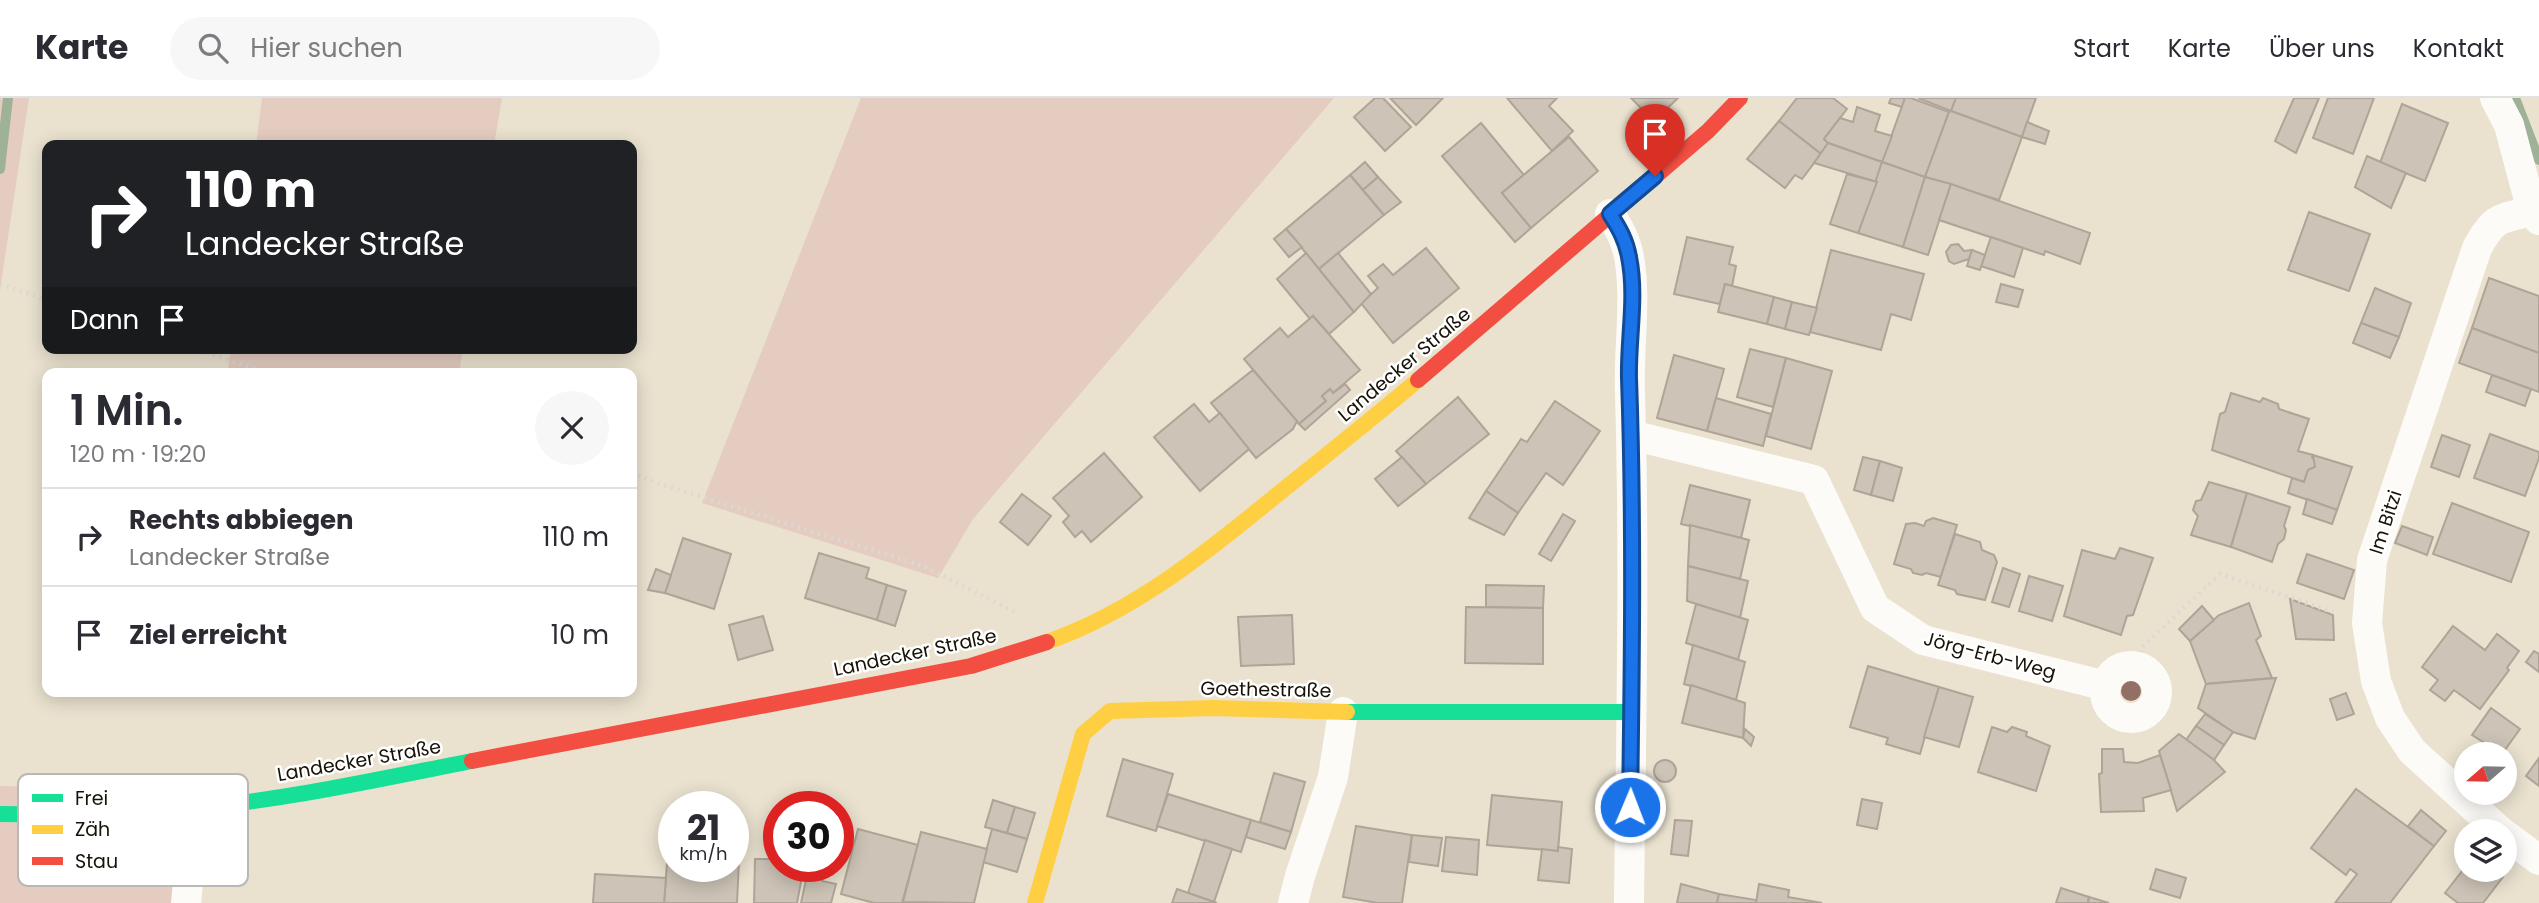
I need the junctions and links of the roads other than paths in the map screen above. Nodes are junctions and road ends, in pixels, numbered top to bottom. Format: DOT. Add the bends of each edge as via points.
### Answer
graph roads {
  1 [pos="1740,98"];
  2 [pos="2495,98"];
  3 [pos="1610,214"];
  4 [pos="2535,216"];
  5 [pos="1631,435"];
  6 [pos="2106,686"];
  7 [pos="1343,712"];
  8 [pos="1632,712"];
  9 [pos="248,800"];
  10 [pos="0,814"];
  11 [pos="18,814"];
  12 [pos="2487,819"];
  13 [pos="2517,844"];
  14 [pos="2539,860"];
  15 [pos="1035,903"];
  16 [pos="1293,903"];
  17 [pos="1629,903"];
  1 -- 3 [label="street, Landecker Straße"];
  2 -- 4 [label="street" via="2509,125"];
  3 -- 5 [label="street" via="1624,236 1629,257"];
  3 -- 9 [label="street, Landecker Straße" via="1408,391 1173,576 1114,614 1063,636 971,666"];
  4 -- 12 [label="street, Im Bitzi" via="2498,219 2477,248 2372,560 2367,623 2375,681 2390,718 2412,751"];
  5 -- 6 [label="street, Jörg-Erb-Weg" via="1814,480 1875,608 1923,640"];
  5 -- 8 [label="street"];
  6 -- 6 [label="street" via="2107,701 2116,714 2132,719 2147,713 2155,701 2157,688 2149,674 2134,667 2116,671"];
  7 -- 8 [label="street, Goethestraße"];
  7 -- 15 [label="street, Goethestraße" via="1214,708 1110,712 1083,734"];
  7 -- 16 [label="street" via="1333,777"];
  8 -- 17 [label="street"];
  10 -- 11 [label="street, Landecker Straße"];
  13 -- 14 [label="street"];
}
